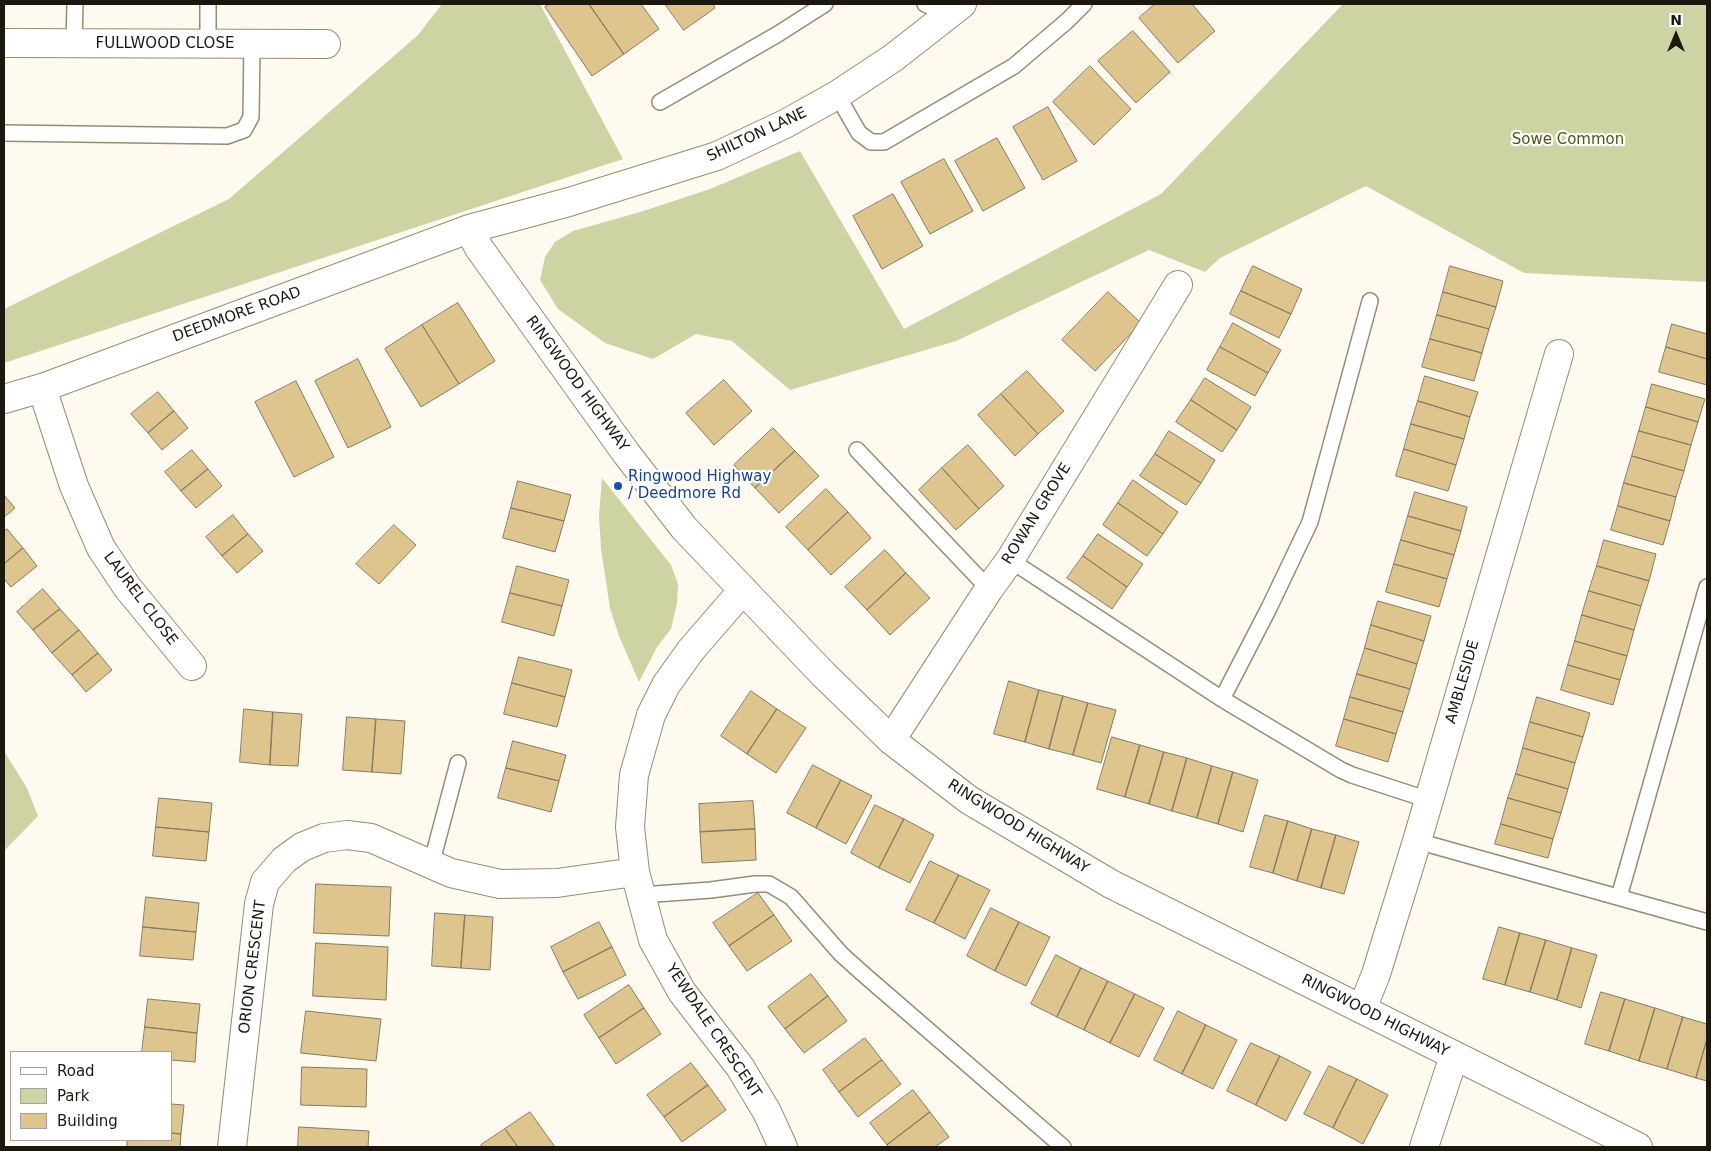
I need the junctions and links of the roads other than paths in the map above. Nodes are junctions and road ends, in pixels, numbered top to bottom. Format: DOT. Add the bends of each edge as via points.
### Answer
graph roads {
  1 [pos="75,4"];
  2 [pos="208,4"];
  3 [pos="825,4"];
  4 [pos="1084,4"];
  5 [pos="945,8"];
  6 [pos="4,43"];
  7 [pos="74,43"];
  8 [pos="208,44"];
  9 [pos="252,44"];
  10 [pos="326,44"];
  11 [pos="837,95"];
  12 [pos="660,102"];
  13 [pos="4,133"];
  14 [pos="469,229"];
  15 [pos="1178,284"];
  16 [pos="1370,301"];
  17 [pos="1559,354"];
  18 [pos="42,388"];
  19 [pos="4,399"];
  20 [pos="857,450"];
  21 [pos="1010,560"];
  22 [pos="1707,587"];
  23 [pos="989,589"];
  24 [pos="743,590"];
  25 [pos="1704,612"];
  26 [pos="192,666"];
  27 [pos="1222,699"];
  28 [pos="891,740"];
  29 [pos="458,763"];
  30 [pos="1429,800"];
  31 [pos="1417,841"];
  32 [pos="431,866"];
  33 [pos="638,883"];
  34 [pos="1619,897"];
  35 [pos="1707,922"];
  36 [pos="1362,1009"];
  37 [pos="1454,1056"];
  38 [pos="232,1147"];
  39 [pos="783,1147"];
  40 [pos="1062,1147"];
  41 [pos="1424,1147"];
  42 [pos="1638,1147"];
  1 -- 7 [label="lane"];
  2 -- 8 [label="lane"];
  3 -- 12 [label="lane"];
  4 -- 11 [label="lane" via="1014,66 884,142 871,142 859,133"];
  5 -- 11 [label="street, SHILTON LANE" via="893,58"];
  6 -- 7 [label="street, FULLWOOD CLOSE"];
  7 -- 8 [label="street, FULLWOOD CLOSE"];
  8 -- 9 [label="street, FULLWOOD CLOSE"];
  9 -- 10 [label="street, FULLWOOD CLOSE"];
  9 -- 13 [label="lane" via="251,117 244,130 227,136"];
  11 -- 14 [label="street, SHILTON LANE" via="717,156 570,202"];
  14 -- 18 [label="street, DEEDMORE ROAD"];
  14 -- 24 [label="street, RINGWOOD HIGHWAY" via="479,248 626,453 684,528"];
  15 -- 21 [label="street, ROWAN GROVE"];
  16 -- 27 [label="lane" via="1310,522"];
  17 -- 30 [label="street, AMBLESIDE"];
  18 -- 19 [label="street, DEEDMORE ROAD"];
  18 -- 26 [label="street, LAUREL CLOSE" via="74,486 101,548 127,587"];
  20 -- 23 [label="lane"];
  21 -- 23 [label="street, ROWAN GROVE"];
  21 -- 27 [label="lane"];
  22 -- 25 [label="lane"];
  23 -- 28 [label="street, ROWAN GROVE"];
  24 -- 28 [label="street, RINGWOOD HIGHWAY" via="822,674"];
  24 -- 33 [label="street, YEWDALE CRESCENT" via="691,650 666,685 651,715 634,775 630,827"];
  25 -- 34 [label="lane"];
  27 -- 30 [label="lane" via="1341,770"];
  28 -- 36 [label="street, RINGWOOD HIGHWAY" via="969,800 1111,884"];
  29 -- 32 [label="lane"];
  30 -- 31 [label="street, AMBLESIDE"];
  31 -- 34 [label="lane"];
  31 -- 36 [label="street, AMBLESIDE"];
  32 -- 33 [label="street, ORION CRESCENT" via="500,884"];
  32 -- 38 [label="street, ORION CRESCENT" via="371,838 348,835 324,838 302,847 284,860 265,882 259,904"];
  33 -- 39 [label="street, YEWDALE CRESCENT" via="653,940 677,983 740,1067"];
  33 -- 40 [label="lane" via="711,890 769,884 779,889 802,909 841,954"];
  34 -- 35 [label="lane"];
  36 -- 37 [label="street, RINGWOOD HIGHWAY"];
  37 -- 41 [label="street"];
  37 -- 42 [label="street, RINGWOOD HIGHWAY"];
}
